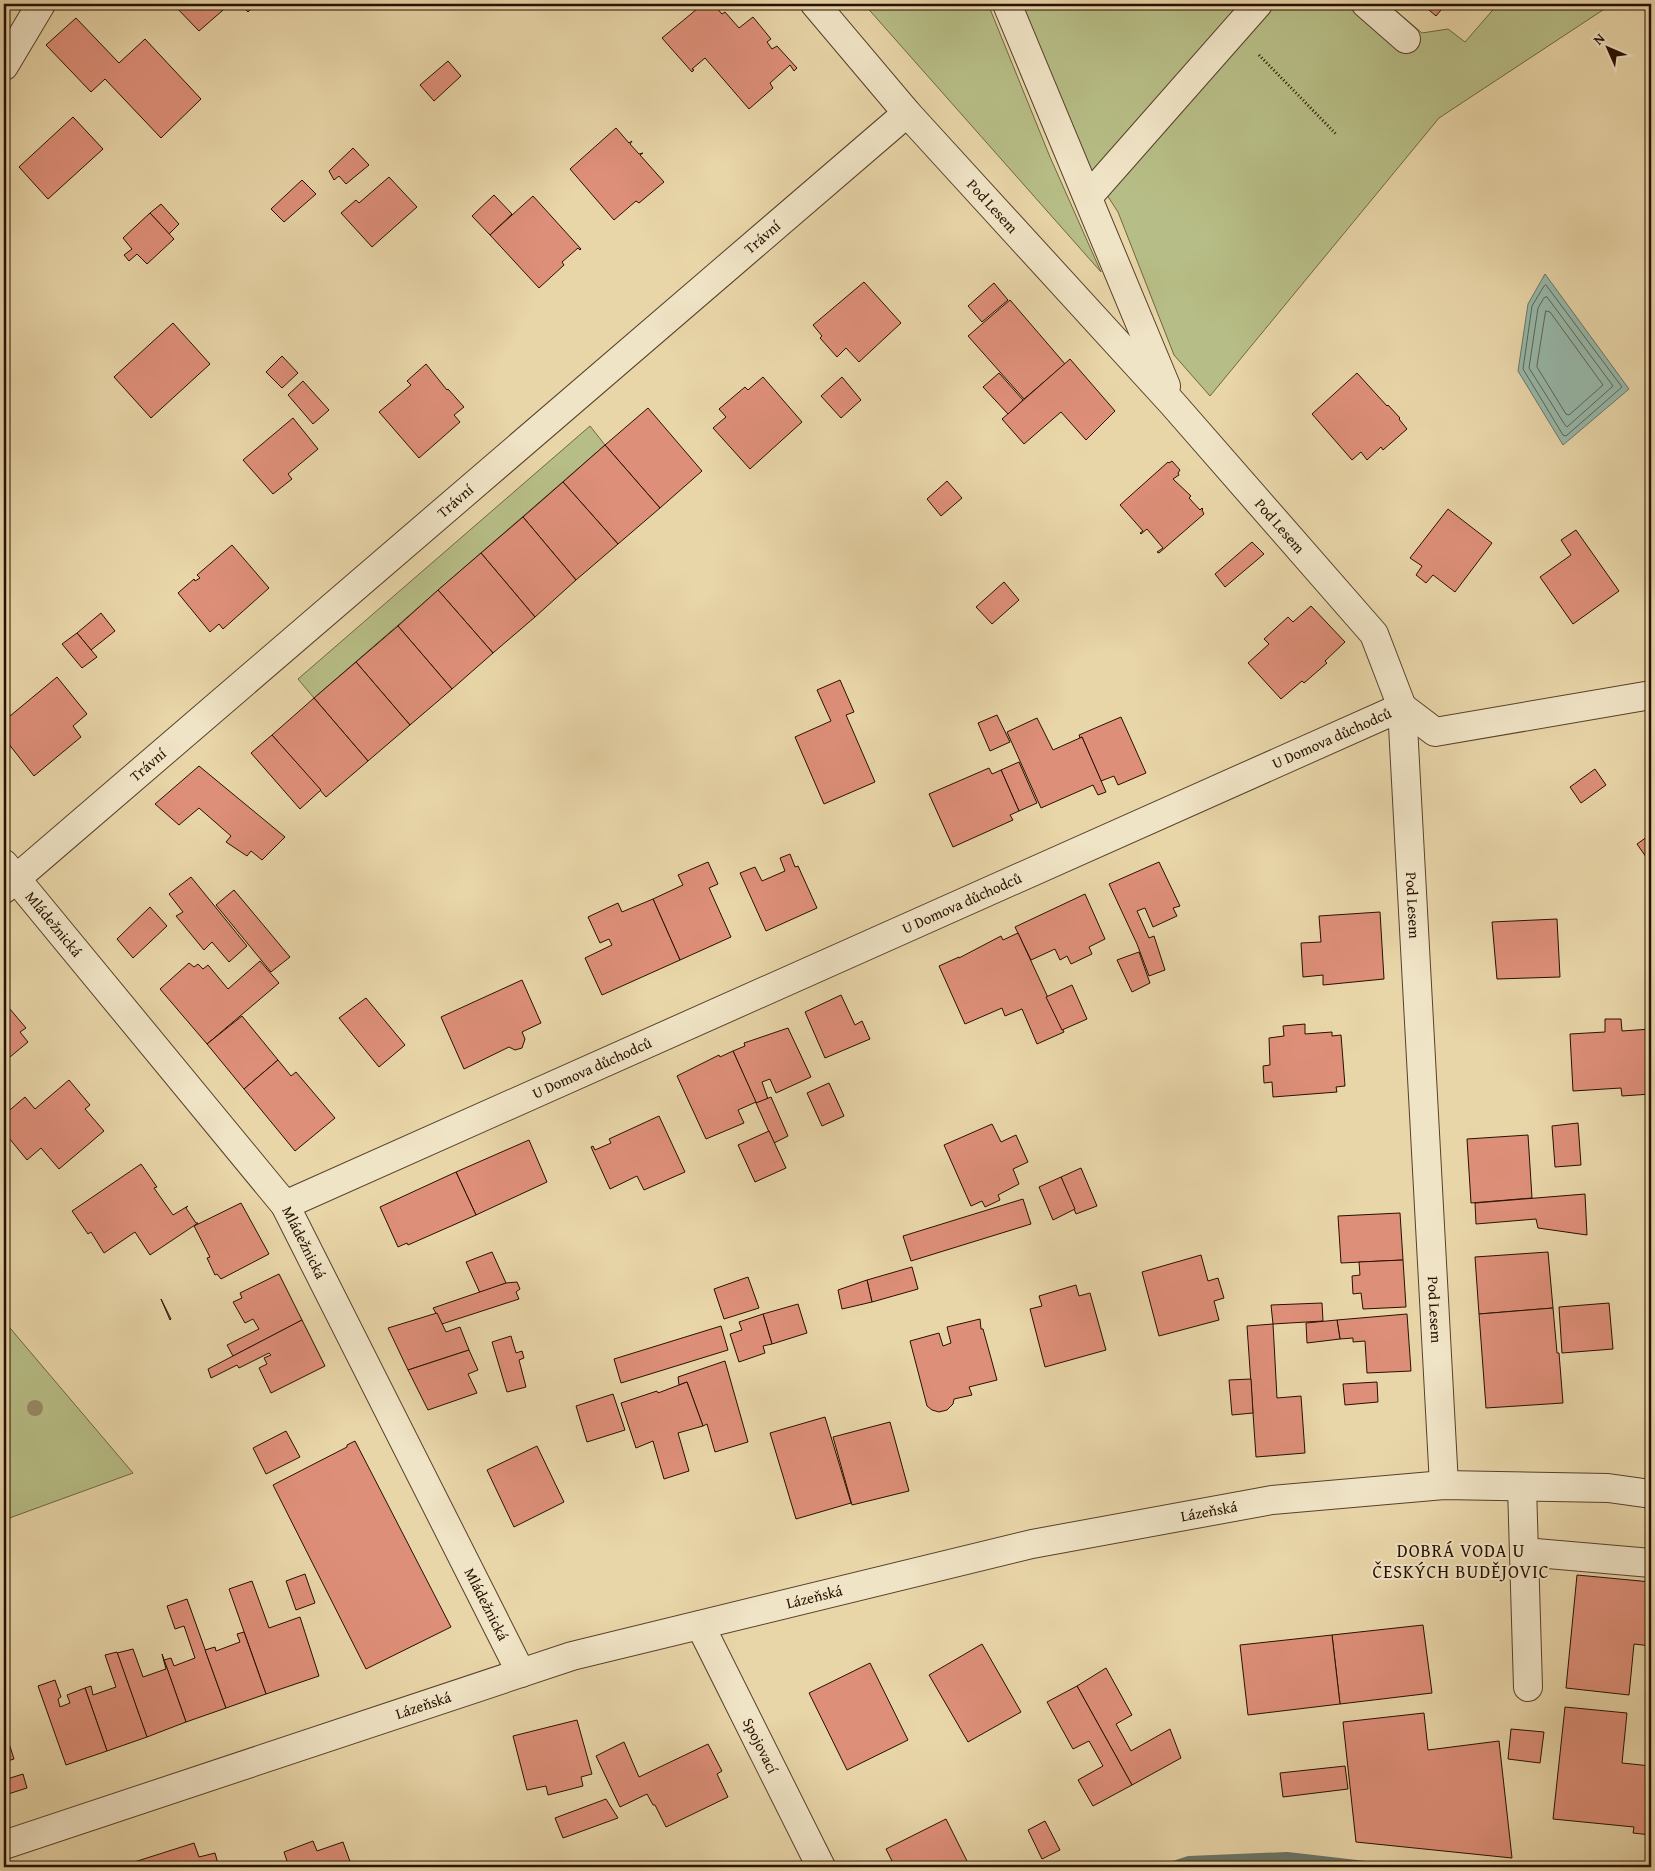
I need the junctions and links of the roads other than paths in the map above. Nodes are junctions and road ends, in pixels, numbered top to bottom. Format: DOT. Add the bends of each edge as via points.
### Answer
graph roads {
  1 [pos="41,4"];
  2 [pos="815,4"];
  3 [pos="1007,4"];
  4 [pos="1258,4"];
  5 [pos="1366,4"];
  6 [pos="1406,39"];
  7 [pos="4,66"];
  8 [pos="907,113"];
  9 [pos="1088,197"];
  10 [pos="1173,404"];
  11 [pos="1651,695"];
  12 [pos="1402,707"];
  13 [pos="8,878"];
  14 [pos="285,1205"];
  15 [pos="1444,1486"];
  16 [pos="1522,1487"];
  17 [pos="1651,1494"];
  18 [pos="1524,1552"];
  19 [pos="1651,1564"];
  20 [pos="700,1625"];
  21 [pos="521,1673"];
  22 [pos="1528,1687"];
  23 [pos="4,1845"];
  24 [pos="821,1867"];
  1 -- 7 [label="street"];
  2 -- 8 [label="street, Pod Lesem"];
  3 -- 9 [label="street, Pod Lesem"];
  4 -- 9 [label="street"];
  5 -- 6 [label="street"];
  8 -- 10 [label="street, Pod Lesem"];
  8 -- 13 [label="street, Trávní"];
  9 -- 10 [label="street, Pod Lesem"];
  10 -- 12 [label="street, Pod Lesem" via="1374,634"];
  11 -- 12 [label="street, U Domova důchodců" via="1435,732"];
  12 -- 14 [label="street, U Domova důchodců"];
  12 -- 15 [label="street, Pod Lesem"];
  13 -- 14 [label="street, Mládežnická"];
  14 -- 21 [label="street, Mládežnická"];
  15 -- 16 [label="street, Lázeňská"];
  15 -- 20 [label="street, Lázeňská" via="1272,1500 1032,1544"];
  16 -- 17 [label="street, Lázeňská" via="1608,1488"];
  16 -- 18 [label="street"];
  18 -- 19 [label="street"];
  18 -- 22 [label="street"];
  20 -- 21 [label="street, Lázeňská" via="572,1656"];
  20 -- 24 [label="street, Spojovací"];
  21 -- 23 [label="street, Lázeňská"];
}
